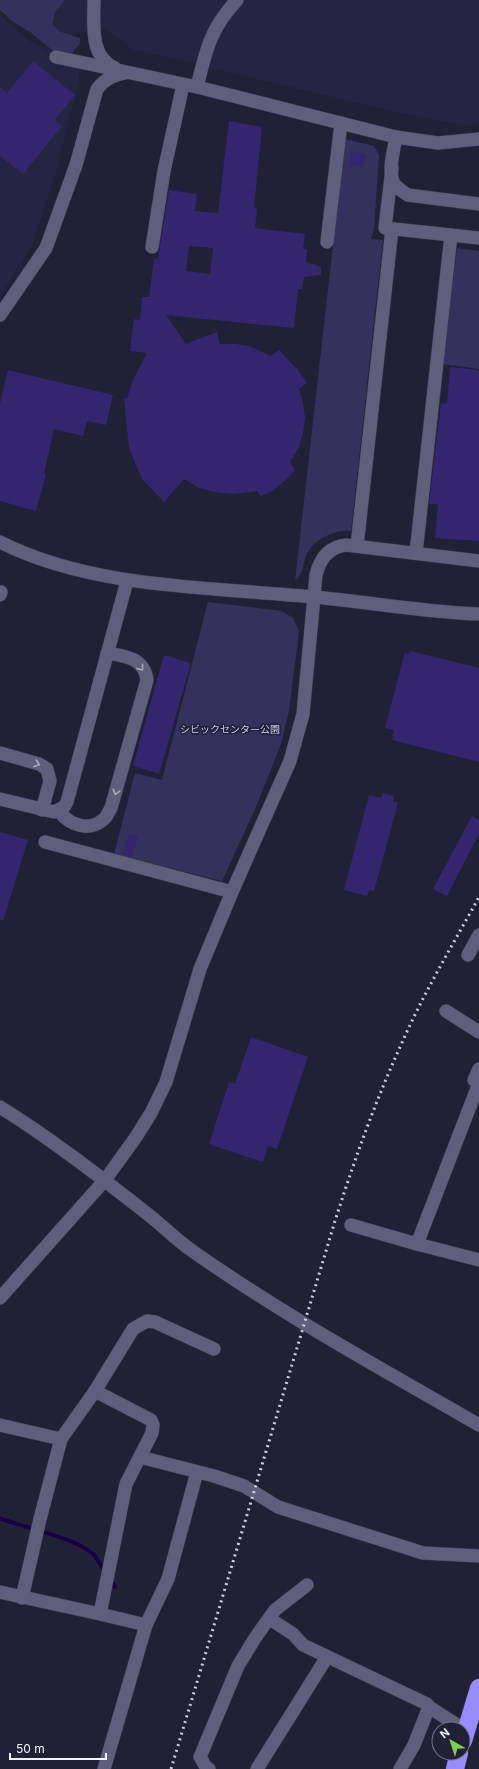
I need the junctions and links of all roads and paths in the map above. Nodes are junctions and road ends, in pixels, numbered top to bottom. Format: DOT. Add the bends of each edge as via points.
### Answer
graph roads {
  1 [pos="94,0"];
  2 [pos="237,0"];
  3 [pos="56,57"];
  4 [pos="126,73"];
  5 [pos="183,84"];
  6 [pos="197,87"];
  7 [pos="341,123"];
  8 [pos="396,137"];
  9 [pos="479,139"];
  10 [pos="392,168"];
  11 [pos="479,204"];
  12 [pos="392,229"];
  13 [pos="451,235"];
  14 [pos="479,238"];
  15 [pos="327,242"];
  16 [pos="152,247"];
  17 [pos="0,315"];
  18 [pos="0,542"];
  19 [pos="357,546"];
  20 [pos="416,553"];
  21 [pos="479,561"];
  22 [pos="127,581"];
  23 [pos="315,597"];
  24 [pos="479,614"];
  25 [pos="107,653"];
  26 [pos="0,753"];
  27 [pos="0,799"];
  28 [pos="42,810"];
  29 [pos="59,811"];
  30 [pos="45,842"];
  31 [pos="232,892"];
  32 [pos="479,935"];
  33 [pos="468,955"];
  34 [pos="446,1011"];
  35 [pos="479,1032"];
  36 [pos="479,1069"];
  37 [pos="479,1082"];
  38 [pos="0,1107"];
  39 [pos="105,1180"];
  40 [pos="351,1225"];
  41 [pos="417,1244"];
  42 [pos="479,1259"];
  43 [pos="0,1298"];
  44 [pos="214,1349"];
  45 [pos="95,1391"];
  46 [pos="0,1425"];
  47 [pos="479,1425"];
  48 [pos="61,1439"];
  49 [pos="140,1457"];
  50 [pos="197,1472"];
  51 [pos="479,1556"];
  52 [pos="307,1585"];
  53 [pos="0,1592"];
  54 [pos="22,1598"];
  55 [pos="100,1614"];
  56 [pos="270,1618"];
  57 [pos="146,1625"];
  58 [pos="327,1657"];
  59 [pos="479,1688"];
  60 [pos="429,1707"];
  61 [pos="446,1721"];
  62 [pos="465,1721"];
  63 [pos="104,1769"];
  64 [pos="209,1769"];
  65 [pos="257,1769"];
  66 [pos="400,1769"];
  1 -- 4 [label="street" via="96,47 110,66"];
  2 -- 6 [label="street" via="215,27"];
  3 -- 4 [label="street"];
  4 -- 5 [label="street"];
  4 -- 17 [label="street" via="113,75 103,81 97,89 76,165 46,248"];
  5 -- 6 [label="street"];
  5 -- 16 [label="street" via="164,170"];
  6 -- 7 [label="street"];
  7 -- 8 [label="street"];
  7 -- 15 [label="street"];
  8 -- 9 [label="street" via="438,143"];
  8 -- 10 [label="street"];
  10 -- 11 [label="street" via="393,182 398,189 408,195"];
  10 -- 12 [label="street" via="384,228"];
  12 -- 13 [label="street"];
  12 -- 19 [label="street"];
  13 -- 14 [label="street"];
  13 -- 20 [label="street"];
  18 -- 22 [label="street" via="43,560"];
  19 -- 20 [label="street"];
  19 -- 23 [label="street" via="340,545 323,557 316,575"];
  20 -- 21 [label="street"];
  22 -- 23 [label="street"];
  22 -- 25 [label="street"];
  23 -- 24 [label="street" via="439,612"];
  23 -- 31 [label="street" via="303,714 290,761"];
  25 -- 29 [label="street" via="66,802"];
  25 -- 29 [label="street, one-way" via="125,656 138,663 145,671 147,680 112,808 105,818 88,826 75,825 65,819"];
  26 -- 28 [label="street, one-way" via="39,764 47,769 50,780"];
  27 -- 28 [label="street"];
  28 -- 29 [label="street"];
  30 -- 31 [label="street"];
  31 -- 39 [label="street" via="200,969 166,1082 151,1113"];
  32 -- 33 [label="street"];
  34 -- 35 [label="street"];
  36 -- 37 [label="street" via="474,1080"];
  37 -- 41 [label="street"];
  38 -- 39 [label="street"];
  39 -- 43 [label="street"];
  39 -- 47 [label="street" via="190,1249 243,1285"];
  40 -- 41 [label="street"];
  41 -- 42 [label="street"];
  44 -- 45 [label="street" via="155,1322 147,1321 133,1329"];
  45 -- 48 [label="street"];
  45 -- 49 [label="street" via="151,1420 152,1434"];
  46 -- 48 [label="street"];
  48 -- 54 [label="street"];
  49 -- 50 [label="street"];
  49 -- 55 [label="street" via="126,1484"];
  50 -- 51 [label="street" via="244,1486 278,1507 423,1553"];
  50 -- 57 [label="street" via="168,1579"];
  52 -- 56 [label="street" via="275,1610"];
  53 -- 54 [label="street"];
  54 -- 55 [label="street"];
  55 -- 57 [label="street"];
  56 -- 58 [label="street" via="293,1634 303,1645"];
  56 -- 64 [label="street" via="238,1666 200,1757"];
  57 -- 63 [label="street"];
  58 -- 60 [label="street"];
  58 -- 65 [label="street"];
  59 -- 62 [label="highway"];
  60 -- 61 [label="street"];
  60 -- 66 [label="street" via="414,1745"];
}
